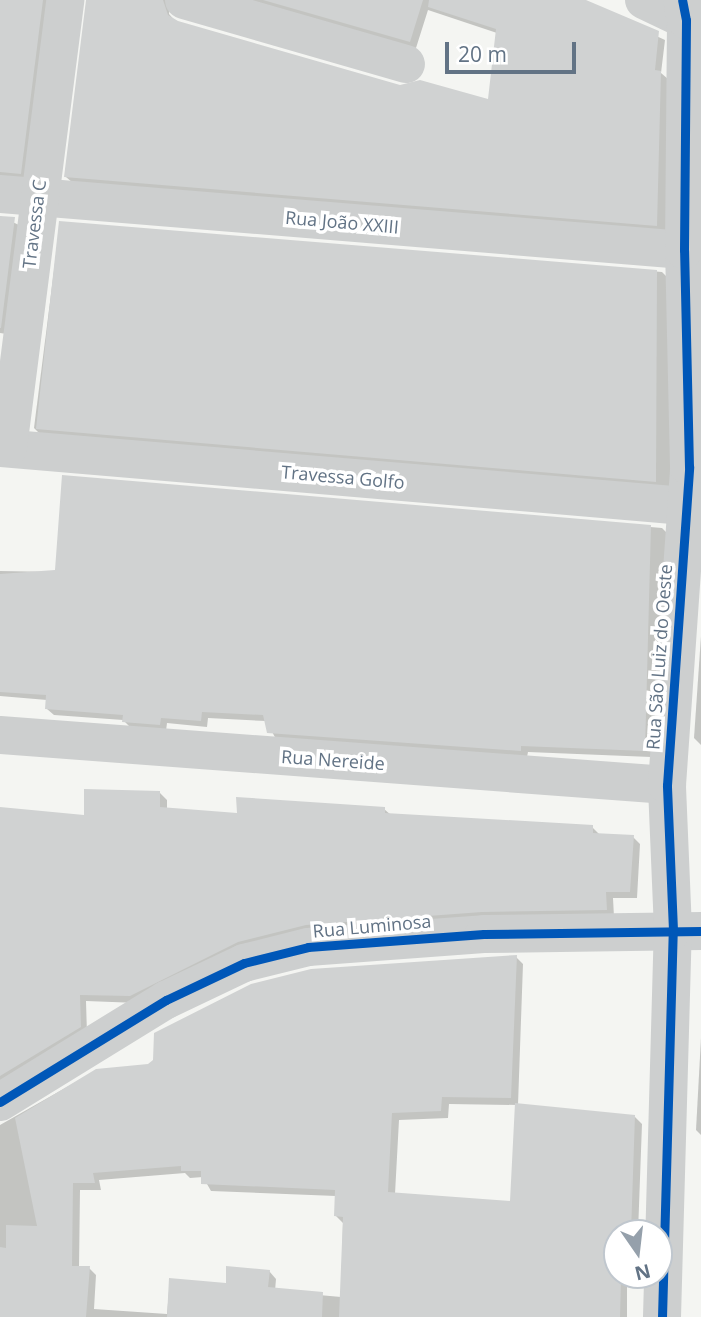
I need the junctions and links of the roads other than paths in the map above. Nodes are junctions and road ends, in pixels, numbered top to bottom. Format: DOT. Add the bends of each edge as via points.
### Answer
graph roads {
  1 [pos="65,0"];
  2 [pos="184,0"];
  3 [pos="644,0"];
  4 [pos="690,19"];
  5 [pos="406,64"];
  6 [pos="18,195"];
  7 [pos="684,250"];
  8 [pos="4,448"];
  9 [pos="695,466"];
  10 [pos="685,506"];
  11 [pos="0,735"];
  12 [pos="667,785"];
  13 [pos="687,931"];
  14 [pos="0,1102"];
  15 [pos="662,1317"];
  1 -- 6 [label="street, Travessa C"];
  2 -- 5 [label="street"];
  3 -- 4 [label="street"];
  4 -- 7 [label="street, Rua São Luiz do Oeste"];
  6 -- 7 [label="street, Rua João XXIII"];
  6 -- 8 [label="street, Travessa C"];
  7 -- 9 [label="street, Rua São Luiz do Oeste"];
  8 -- 10 [label="street, Travessa Golfo"];
  9 -- 10 [label="street, Rua São Luiz do Oeste"];
  10 -- 12 [label="street, Rua São Luiz do Oeste"];
  11 -- 12 [label="street, Rua Nereide"];
  12 -- 13 [label="street, Rua São Luiz do Oeste"];
  13 -- 14 [label="street, Rua Luminosa" via="484,934 308,947 244,963 166,1000"];
  13 -- 15 [label="street, Rua São Luiz do Oeste"];
}
